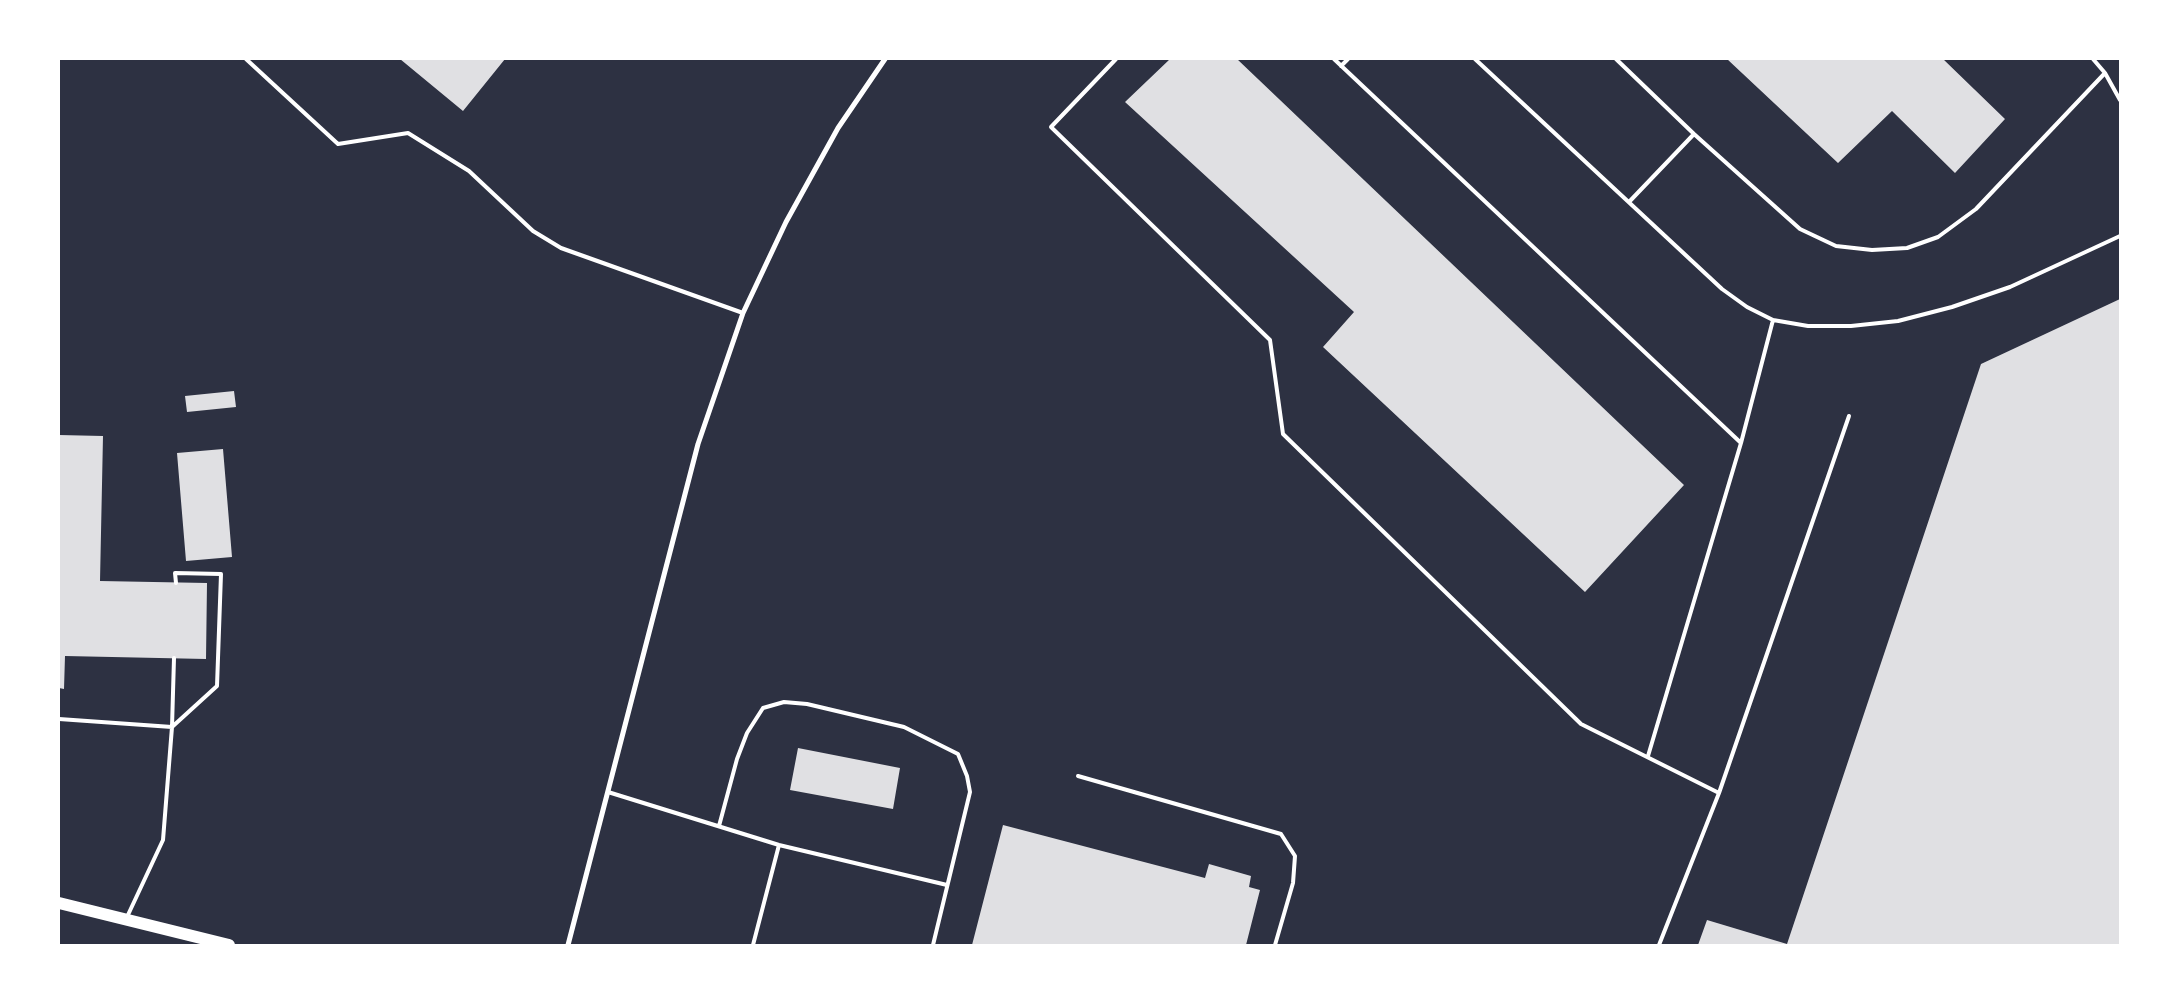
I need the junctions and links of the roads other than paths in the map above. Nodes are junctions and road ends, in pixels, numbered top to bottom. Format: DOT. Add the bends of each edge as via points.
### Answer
graph roads {
  1 [pos="246,59"];
  2 [pos="885,59"];
  3 [pos="1116,59"];
  4 [pos="1334,59"];
  5 [pos="1348,59"];
  6 [pos="1475,59"];
  7 [pos="1616,59"];
  8 [pos="2092,59"];
  9 [pos="1342,66"];
  10 [pos="2105,73"];
  11 [pos="2120,100"];
  12 [pos="1694,134"];
  13 [pos="1629,202"];
  14 [pos="2120,236"];
  15 [pos="743,313"];
  16 [pos="1773,320"];
  17 [pos="1849,416"];
  18 [pos="1740,443"];
  19 [pos="176,582"];
  20 [pos="174,658"];
  21 [pos="59,719"];
  22 [pos="172,727"];
  23 [pos="1648,756"];
  24 [pos="1078,776"];
  25 [pos="608,792"];
  26 [pos="1719,793"];
  27 [pos="719,826"];
  28 [pos="779,845"];
  29 [pos="947,885"];
  30 [pos="59,903"];
  31 [pos="126,919"];
  32 [pos="229,945"];
  33 [pos="568,945"];
  34 [pos="753,945"];
  35 [pos="933,945"];
  36 [pos="1275,945"];
  37 [pos="1659,945"];
  1 -- 15 [label="lane" via="338,144 408,134 469,170 533,231 562,248"];
  2 -- 15 [label="street" via="838,128 786,222"];
  3 -- 23 [label="lane" via="1051,127 1270,340 1283,434 1581,724"];
  4 -- 9 [label="lane"];
  5 -- 9 [label="lane"];
  6 -- 13 [label="lane"];
  7 -- 12 [label="lane"];
  8 -- 10 [label="lane"];
  9 -- 18 [label="lane"];
  10 -- 11 [label="lane"];
  10 -- 12 [label="lane" via="1976,210 1938,236 1908,248 1872,250 1836,246 1800,229"];
  12 -- 13 [label="lane"];
  13 -- 16 [label="lane" via="1722,289"];
  14 -- 16 [label="lane" via="2010,287 1898,321 1808,326"];
  15 -- 25 [label="street" via="698,444"];
  16 -- 18 [label="lane"];
  17 -- 26 [label="lane"];
  18 -- 23 [label="lane"];
  19 -- 22 [label="lane" via="175,573 221,574 216,686"];
  20 -- 22 [label="lane"];
  21 -- 22 [label="lane"];
  22 -- 31 [label="lane" via="163,840"];
  23 -- 26 [label="lane"];
  24 -- 36 [label="lane" via="1281,834 1295,856 1293,883"];
  25 -- 27 [label="lane"];
  25 -- 33 [label="street"];
  26 -- 37 [label="lane"];
  27 -- 28 [label="lane"];
  27 -- 29 [label="lane" via="747,733 763,708 784,702 807,704 904,727 958,754 967,776 970,792"];
  28 -- 29 [label="lane"];
  28 -- 34 [label="lane"];
  29 -- 35 [label="lane"];
  30 -- 31 [label="main road"];
  31 -- 32 [label="main road"];
}
